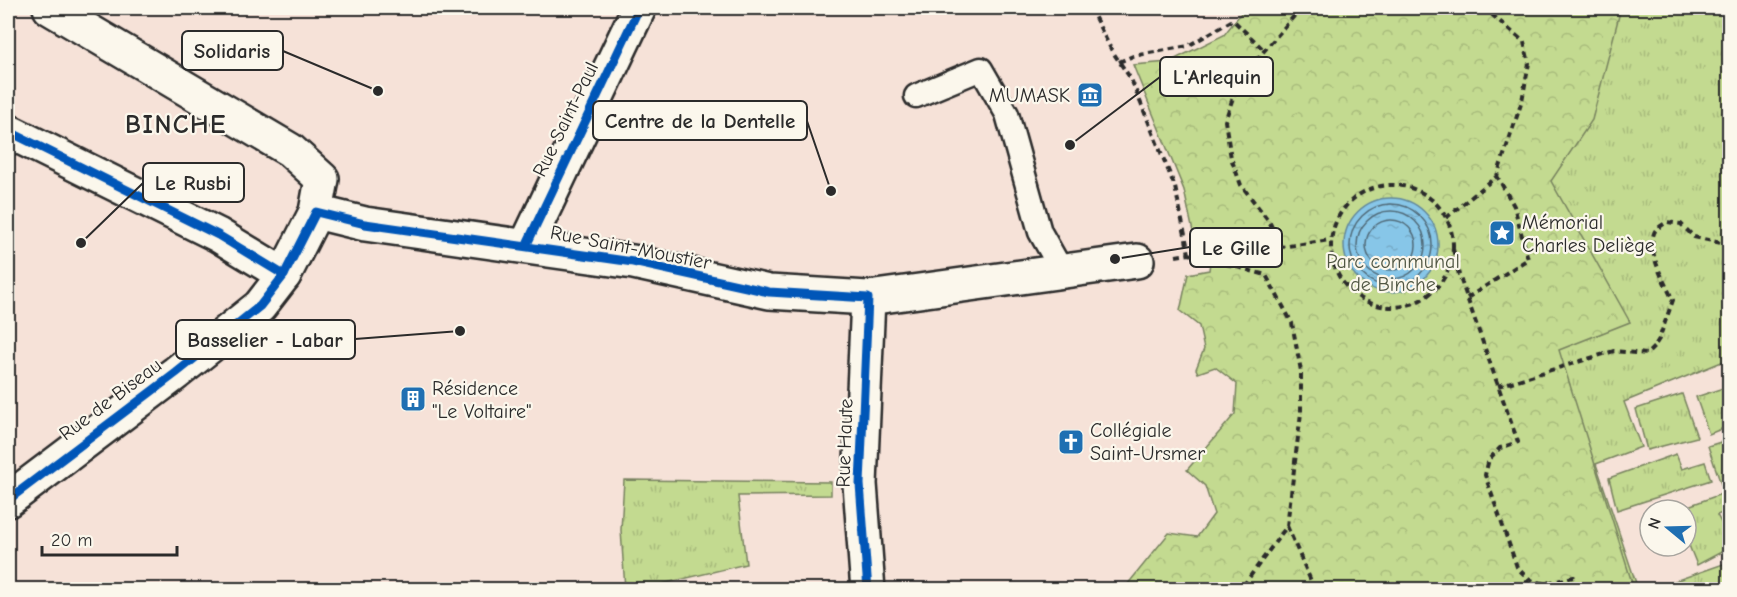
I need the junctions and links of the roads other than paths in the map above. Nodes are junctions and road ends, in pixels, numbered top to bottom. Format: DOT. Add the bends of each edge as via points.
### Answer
graph roads {
  1 [pos="50,8"];
  2 [pos="639,8"];
  3 [pos="916,96"];
  4 [pos="8,131"];
  5 [pos="316,212"];
  6 [pos="526,246"];
  7 [pos="1137,261"];
  8 [pos="1062,271"];
  9 [pos="284,275"];
  10 [pos="868,298"];
  11 [pos="8,500"];
  12 [pos="868,590"];
  1 -- 5 [label="street, Rue de Biseau" via="290,150 322,178"];
  2 -- 6 [label="street, Rue Saint-Paul"];
  3 -- 8 [label="lane" via="981,69 1007,114 1040,232"];
  4 -- 9 [label="street" via="218,235"];
  5 -- 6 [label="street, Rue Saint-Moustier" via="365,224"];
  5 -- 9 [label="street, Rue de Biseau"];
  6 -- 10 [label="street, Rue Saint-Moustier" via="633,262 770,292"];
  7 -- 8 [label="street, Rue Saint-Moustier"];
  8 -- 10 [label="street, Rue Saint-Moustier"];
  9 -- 11 [label="street, Rue de Biseau" via="260,306"];
  10 -- 12 [label="street, Rue Haute" via="860,484"];
}
